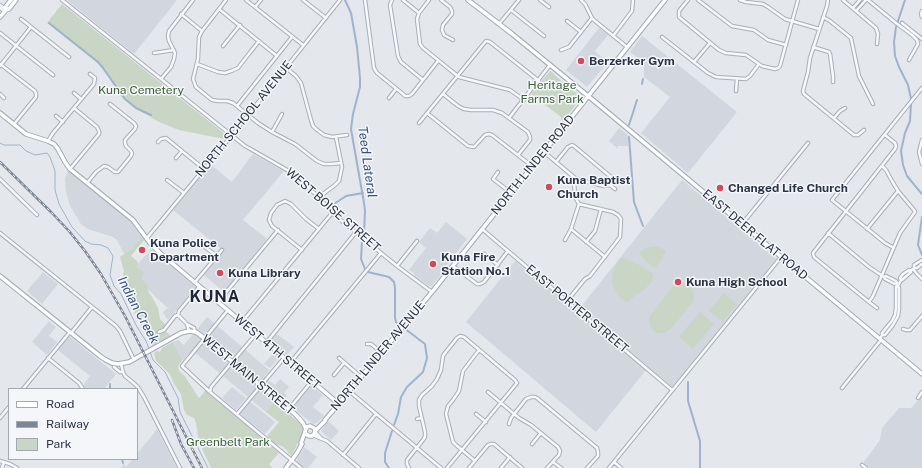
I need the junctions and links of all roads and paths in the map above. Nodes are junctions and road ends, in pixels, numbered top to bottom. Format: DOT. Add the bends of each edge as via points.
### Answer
graph roads {
  1 [pos="11,0"];
  2 [pos="16,0"];
  3 [pos="62,0"];
  4 [pos="193,0"];
  5 [pos="226,0"];
  6 [pos="246,0"];
  7 [pos="261,0"];
  8 [pos="303,0"];
  9 [pos="340,0"];
  10 [pos="365,0"];
  11 [pos="392,0"];
  12 [pos="403,0"];
  13 [pos="429,0"];
  14 [pos="441,0"];
  15 [pos="468,0"];
  16 [pos="519,0"];
  17 [pos="540,0"];
  18 [pos="581,0"];
  19 [pos="634,0"];
  20 [pos="665,0"];
  21 [pos="688,0"];
  22 [pos="698,0"];
  23 [pos="740,0"];
  24 [pos="798,0"];
  25 [pos="828,0"];
  26 [pos="843,0"];
  27 [pos="860,0"];
  28 [pos="867,0"];
  29 [pos="0,6"];
  30 [pos="256,7"];
  31 [pos="549,7"];
  32 [pos="853,8"];
  33 [pos="219,9"];
  34 [pos="5,10"];
  35 [pos="511,10"];
  36 [pos="856,11"];
  37 [pos="922,11"];
  38 [pos="419,13"];
  39 [pos="181,14"];
  40 [pos="0,17"];
  41 [pos="823,17"];
  42 [pos="922,17"];
  43 [pos="326,18"];
  44 [pos="592,18"];
  45 [pos="21,19"];
  46 [pos="567,21"];
  47 [pos="792,21"];
  48 [pos="902,23"];
  49 [pos="499,24"];
  50 [pos="240,25"];
  51 [pos="31,27"];
  52 [pos="819,29"];
  53 [pos="202,30"];
  54 [pos="581,32"];
  55 [pos="0,33"];
  56 [pos="544,36"];
  57 [pos="613,36"];
  58 [pos="292,37"];
  59 [pos="662,37"];
  60 [pos="453,40"];
  61 [pos="922,40"];
  62 [pos="259,41"];
  63 [pos="710,42"];
  64 [pos="877,44"];
  65 [pos="303,45"];
  66 [pos="786,45"];
  67 [pos="16,46"];
  68 [pos="224,46"];
  69 [pos="627,47"];
  70 [pos="813,47"];
  71 [pos="174,50"];
  72 [pos="561,50"];
  73 [pos="154,53"];
  74 [pos="277,56"];
  75 [pos="69,57"];
  76 [pos="910,60"];
  77 [pos="438,61"];
  78 [pos="694,62"];
  79 [pos="197,64"];
  80 [pos="759,64"];
  81 [pos="0,65"];
  82 [pos="551,65"];
  83 [pos="285,67"];
  84 [pos="90,74"];
  85 [pos="53,75"];
  86 [pos="457,76"];
  87 [pos="161,79"];
  88 [pos="737,79"];
  89 [pos="423,80"];
  90 [pos="539,81"];
  91 [pos="833,82"];
  92 [pos="922,88"];
  93 [pos="396,89"];
  94 [pos="736,91"];
  95 [pos="74,93"];
  96 [pos="0,94"];
  97 [pos="443,94"];
  98 [pos="588,96"];
  99 [pos="4,98"];
  100 [pos="389,98"];
  101 [pos="81,99"];
  102 [pos="524,100"];
  103 [pos="110,104"];
  104 [pos="873,104"];
  105 [pos="237,106"];
  106 [pos="74,108"];
  107 [pos="845,108"];
  108 [pos="0,113"];
  109 [pos="282,114"];
  110 [pos="427,114"];
  111 [pos="248,115"];
  112 [pos="56,116"];
  113 [pos="509,118"];
  114 [pos="834,118"];
  115 [pos="63,122"];
  116 [pos="420,123"];
  117 [pos="14,124"];
  118 [pos="864,130"];
  119 [pos="272,132"];
  120 [pos="232,135"];
  121 [pos="347,135"];
  122 [pos="885,135"];
  123 [pos="336,137"];
  124 [pos="922,140"];
  125 [pos="48,141"];
  126 [pos="158,142"];
  127 [pos="808,143"];
  128 [pos="921,148"];
  129 [pos="182,151"];
  130 [pos="544,152"];
  131 [pos="518,155"];
  132 [pos="176,158"];
  133 [pos="341,162"];
  134 [pos="556,162"];
  135 [pos="922,164"];
  136 [pos="532,166"];
  137 [pos="882,166"];
  138 [pos="70,169"];
  139 [pos="204,169"];
  140 [pos="498,172"];
  141 [pos="575,178"];
  142 [pos="0,179"];
  143 [pos="167,180"];
  144 [pos="87,183"];
  145 [pos="610,185"];
  146 [pos="615,189"];
  147 [pos="898,190"];
  148 [pos="184,193"];
  149 [pos="510,193"];
  150 [pos="319,197"];
  151 [pos="579,204"];
  152 [pos="601,209"];
  153 [pos="846,211"];
  154 [pos="332,213"];
  155 [pos="37,215"];
  156 [pos="742,224"];
  157 [pos="319,229"];
  158 [pos="482,229"];
  159 [pos="867,229"];
  160 [pos="278,230"];
  161 [pos="571,230"];
  162 [pos="356,232"];
  163 [pos="0,233"];
  164 [pos="828,233"];
  165 [pos="146,238"];
  166 [pos="565,240"];
  167 [pos="417,241"];
  168 [pos="198,242"];
  169 [pos="586,242"];
  170 [pos="894,248"];
  171 [pos="222,250"];
  172 [pos="302,250"];
  173 [pos="508,251"];
  174 [pos="382,252"];
  175 [pos="484,254"];
  176 [pos="217,256"];
  177 [pos="781,256"];
  178 [pos="605,257"];
  179 [pos="922,260"];
  180 [pos="922,264"];
  181 [pos="453,265"];
  182 [pos="498,265"];
  183 [pos="397,266"];
  184 [pos="912,269"];
  185 [pos="0,276"];
  186 [pos="883,276"];
  187 [pos="922,279"];
  188 [pos="194,283"];
  189 [pos="898,284"];
  190 [pos="199,287"];
  191 [pos="432,292"];
  192 [pos="567,301"];
  193 [pos="218,302"];
  194 [pos="869,302"];
  195 [pos="92,307"];
  196 [pos="877,308"];
  197 [pos="228,310"];
  198 [pos="178,315"];
  199 [pos="922,316"];
  200 [pos="242,322"];
  201 [pos="187,324"];
  202 [pos="903,329"];
  203 [pos="189,331"];
  204 [pos="70,332"];
  205 [pos="159,332"];
  206 [pos="196,332"];
  207 [pos="256,334"];
  208 [pos="204,338"];
  209 [pos="881,338"];
  210 [pos="266,342"];
  211 [pos="367,344"];
  212 [pos="479,350"];
  213 [pos="381,352"];
  214 [pos="48,358"];
  215 [pos="284,358"];
  216 [pos="339,358"];
  217 [pos="134,360"];
  218 [pos="233,362"];
  219 [pos="290,363"];
  220 [pos="344,363"];
  221 [pos="121,364"];
  222 [pos="114,367"];
  223 [pos="123,372"];
  224 [pos="922,374"];
  225 [pos="334,375"];
  226 [pos="361,377"];
  227 [pos="312,381"];
  228 [pos="260,386"];
  229 [pos="25,388"];
  230 [pos="82,388"];
  231 [pos="842,388"];
  232 [pos="672,390"];
  233 [pos="349,391"];
  234 [pos="210,392"];
  235 [pos="488,392"];
  236 [pos="922,392"];
  237 [pos="918,398"];
  238 [pos="501,403"];
  239 [pos="339,404"];
  240 [pos="8,409"];
  241 [pos="289,409"];
  242 [pos="1,414"];
  243 [pos="237,414"];
  244 [pos="376,414"];
  245 [pos="476,414"];
  246 [pos="514,414"];
  247 [pos="0,418"];
  248 [pos="300,418"];
  249 [pos="421,418"];
  250 [pos="416,419"];
  251 [pos="325,420"];
  252 [pos="486,422"];
  253 [pos="509,424"];
  254 [pos="311,426"];
  255 [pos="305,431"];
  256 [pos="541,433"];
  257 [pos="313,434"];
  258 [pos="302,444"];
  259 [pos="532,444"];
  260 [pos="417,447"];
  261 [pos="462,450"];
  262 [pos="343,455"];
  263 [pos="510,457"];
  264 [pos="292,460"];
  265 [pos="0,461"];
  266 [pos="475,461"];
  267 [pos="4,462"];
  268 [pos="553,462"];
  269 [pos="614,462"];
  270 [pos="862,465"];
  271 [pos="2,468"];
  272 [pos="17,468"];
  273 [pos="180,468"];
  274 [pos="286,468"];
  275 [pos="301,468"];
  276 [pos="359,468"];
  277 [pos="409,468"];
  278 [pos="441,468"];
  279 [pos="447,468"];
  280 [pos="469,468"];
  281 [pos="501,468"];
  282 [pos="522,468"];
  283 [pos="547,468"];
  284 [pos="560,468"];
  285 [pos="587,468"];
  286 [pos="609,468"];
  287 [pos="621,468"];
  288 [pos="866,468"];
  1 -- 34 [label="main road"];
  2 -- 34 [label="main road"];
  3 -- 87 [label="street, WEST BOISE STREET"];
  4 -- 39 [label="street"];
  5 -- 33 [label="street"];
  6 -- 30 [label="street"];
  7 -- 30 [label="street"];
  8 -- 43 [label="street"];
  9 -- 43 [label="street, NORTH SCHOOL AVENUE"];
  10 -- 93 [label="street" via="374,68 377,74"];
  11 -- 89 [label="street" via="390,5 398,56"];
  12 -- 38 [label="street"];
  13 -- 38 [label="street"];
  14 -- 60 [label="street" via="452,11 442,30 444,35"];
  15 -- 49 [label="main road, EAST DEER FLAT ROAD"];
  16 -- 35 [label="street"];
  17 -- 31 [label="street"];
  18 -- 44 [label="street"];
  19 -- 57 [label="street" via="633,9"];
  20 -- 69 [label="main road, NORTH LINDER ROAD"];
  21 -- 63 [label="street" via="678,15"];
  22 -- 66 [label="street" via="732,26 754,30 768,40"];
  23 -- 47 [label="street" via="766,5 781,17"];
  24 -- 47 [label="street"];
  25 -- 41 [label="street"];
  26 -- 32 [label="street"];
  27 -- 32 [label="street"];
  28 -- 36 [label="street"];
  28 -- 76 [label="street" via="917,40 918,44"];
  29 -- 34 [label="street"];
  30 -- 58 [label="street"];
  32 -- 36 [label="street"];
  33 -- 50 [label="street"];
  33 -- 53 [label="street"];
  34 -- 40 [label="main road"];
  35 -- 49 [label="street"];
  35 -- 56 [label="street"];
  36 -- 64 [label="street" via="875,26 878,34"];
  37 -- 42 [label="street"];
  38 -- 77 [label="street" via="417,19 421,46"];
  39 -- 53 [label="street"];
  39 -- 71 [label="street" via="168,36"];
  41 -- 52 [label="street"];
  41 -- 104 [label="street" via="851,38 859,76"];
  43 -- 65 [label="street, NORTH SCHOOL AVENUE"];
  44 -- 54 [label="street"];
  44 -- 57 [label="street"];
  45 -- 51 [label="street"];
  46 -- 54 [label="street"];
  47 -- 52 [label="street"];
  47 -- 66 [label="street"];
  48 -- 61 [label="street"];
  49 -- 82 [label="main road, EAST DEER FLAT ROAD"];
  50 -- 62 [label="street"];
  50 -- 68 [label="street"];
  51 -- 67 [label="street"];
  51 -- 75 [label="street"];
  52 -- 70 [label="street"];
  53 -- 79 [label="street" via="198,40"];
  54 -- 72 [label="street" via="569,47"];
  55 -- 67 [label="street"];
  57 -- 69 [label="street"];
  58 -- 65 [label="street"];
  58 -- 74 [label="street"];
  59 -- 78 [label="street"];
  62 -- 74 [label="street"];
  62 -- 79 [label="street" via="238,68 231,71 218,72"];
  63 -- 78 [label="street"];
  63 -- 80 [label="street" via="722,52 746,55"];
  65 -- 83 [label="street, NORTH SCHOOL AVENUE"];
  66 -- 80 [label="street" via="778,68"];
  67 -- 81 [label="street"];
  67 -- 85 [label="street"];
  69 -- 98 [label="main road, NORTH LINDER ROAD"];
  70 -- 91 [label="street" via="829,52"];
  70 -- 114 [label="street" via="803,91"];
  71 -- 73 [label="street"];
  71 -- 87 [label="street" via="171,67"];
  74 -- 105 [label="street"];
  77 -- 86 [label="street"];
  77 -- 89 [label="street"];
  78 -- 88 [label="street" via="714,76"];
  79 -- 105 [label="street" via="194,75 196,87 212,100 227,100"];
  80 -- 88 [label="street" via="748,78"];
  81 -- 117 [label="street" via="36,94"];
  82 -- 90 [label="street"];
  82 -- 98 [label="main road, EAST DEER FLAT ROAD"];
  83 -- 111 [label="street, NORTH SCHOOL AVENUE"];
  83 -- 123 [label="street" via="301,84 313,126 324,135"];
  84 -- 101 [label="street" via="94,78 94,84"];
  86 -- 90 [label="street" via="486,41"];
  86 -- 97 [label="street"];
  86 -- 102 [label="street" via="510,90"];
  87 -- 120 [label="street, WEST BOISE STREET"];
  88 -- 94 [label="street"];
  89 -- 93 [label="street" via="409,96"];
  90 -- 102 [label="street"];
  92 -- 122 [label="street"];
  93 -- 100 [label="street"];
  95 -- 101 [label="street"];
  96 -- 99 [label="street"];
  97 -- 110 [label="street"];
  97 -- 113 [label="street" via="464,109 496,110"];
  98 -- 130 [label="main road, NORTH LINDER ROAD"];
  98 -- 156 [label="main road, EAST DEER FLAT ROAD"];
  101 -- 106 [label="street"];
  102 -- 113 [label="street"];
  103 -- 144 [label="street" via="136,126 125,140 132,156 117,172 106,166 102,167"];
  105 -- 111 [label="street"];
  106 -- 115 [label="street"];
  106 -- 138 [label="street" via="99,131"];
  107 -- 114 [label="street"];
  108 -- 117 [label="main road, WEST 4TH STREET"];
  109 -- 119 [label="street"];
  110 -- 116 [label="street"];
  110 -- 131 [label="street" via="470,147 474,147 485,134 489,134"];
  111 -- 119 [label="street"];
  111 -- 120 [label="street, NORTH SCHOOL AVENUE"];
  112 -- 115 [label="street"];
  113 -- 131 [label="street" via="530,136 530,140"];
  114 -- 118 [label="street" via="854,135 857,136"];
  115 -- 125 [label="street"];
  117 -- 125 [label="main road, WEST 4TH STREET" via="26,134"];
  119 -- 133 [label="street" via="324,164"];
  120 -- 139 [label="street, NORTH SCHOOL AVENUE"];
  120 -- 150 [label="street, WEST BOISE STREET" via="287,170"];
  121 -- 123 [label="street"];
  122 -- 137 [label="street" via="896,146"];
  122 -- 153 [label="street" via="832,200"];
  123 -- 133 [label="street"];
  124 -- 128 [label="street"];
  125 -- 138 [label="main road, WEST 4TH STREET" via="58,149"];
  126 -- 129 [label="street" via="166,138"];
  127 -- 156 [label="street"];
  128 -- 135 [label="street"];
  129 -- 132 [label="street"];
  129 -- 139 [label="street"];
  130 -- 134 [label="street"];
  130 -- 136 [label="main road, NORTH LINDER ROAD"];
  131 -- 136 [label="street"];
  133 -- 150 [label="street" via="339,181"];
  134 -- 141 [label="street"];
  134 -- 145 [label="street" via="572,145 611,177"];
  136 -- 149 [label="main road, NORTH LINDER ROAD"];
  137 -- 147 [label="street"];
  137 -- 153 [label="street"];
  138 -- 144 [label="main road, WEST 4TH STREET"];
  139 -- 148 [label="street, NORTH SCHOOL AVENUE"];
  140 -- 149 [label="street" via="493,179"];
  141 -- 145 [label="street" via="604,186"];
  141 -- 151 [label="street" via="575,197"];
  142 -- 155 [label="street"];
  143 -- 148 [label="street"];
  144 -- 165 [label="main road, WEST 4TH STREET" via="133,220"];
  145 -- 146 [label="street"];
  147 -- 159 [label="street"];
  147 -- 170 [label="street" via="915,212 900,233"];
  148 -- 165 [label="street, NORTH SCHOOL AVENUE"];
  149 -- 158 [label="main road, NORTH LINDER ROAD"];
  150 -- 154 [label="street, WEST BOISE STREET"];
  151 -- 152 [label="street"];
  151 -- 161 [label="street"];
  152 -- 169 [label="street" via="595,231"];
  152 -- 178 [label="street" via="613,212 621,219 620,237"];
  153 -- 159 [label="street"];
  153 -- 164 [label="street"];
  154 -- 157 [label="street"];
  154 -- 162 [label="street, WEST BOISE STREET"];
  156 -- 177 [label="main road, EAST DEER FLAT ROAD"];
  157 -- 160 [label="street" via="285,201 271,213 269,220"];
  157 -- 172 [label="street"];
  158 -- 173 [label="street, EAST PORTER STREET"];
  158 -- 181 [label="main road, NORTH LINDER ROAD"];
  159 -- 170 [label="street"];
  160 -- 172 [label="street"];
  160 -- 193 [label="street"];
  161 -- 166 [label="street"];
  161 -- 169 [label="street"];
  162 -- 174 [label="street, WEST BOISE STREET"];
  162 -- 210 [label="street"];
  163 -- 195 [label="street"];
  164 -- 186 [label="street"];
  164 -- 194 [label="street" via="812,255"];
  165 -- 188 [label="main road, WEST 4TH STREET" via="160,254"];
  167 -- 183 [label="street"];
  168 -- 176 [label="street"];
  169 -- 178 [label="street"];
  170 -- 186 [label="street"];
  171 -- 176 [label="street"];
  172 -- 200 [label="street"];
  173 -- 182 [label="street"];
  173 -- 192 [label="street, EAST PORTER STREET"];
  174 -- 183 [label="street, WEST BOISE STREET"];
  174 -- 219 [label="street"];
  175 -- 182 [label="street"];
  176 -- 188 [label="street"];
  177 -- 209 [label="main road, EAST DEER FLAT ROAD"];
  177 -- 232 [label="street"];
  178 -- 192 [label="street"];
  179 -- 184 [label="street"];
  180 -- 184 [label="street"];
  181 -- 182 [label="street" via="480,284"];
  181 -- 191 [label="main road, NORTH LINDER ROAD"];
  183 -- 191 [label="street, WEST BOISE STREET"];
  184 -- 187 [label="street"];
  184 -- 189 [label="street"];
  185 -- 204 [label="main road"];
  186 -- 189 [label="street"];
  186 -- 194 [label="street"];
  188 -- 190 [label="main road, WEST 4TH STREET"];
  189 -- 209 [label="street" via="898,316"];
  190 -- 193 [label="main road, WEST 4TH STREET"];
  190 -- 198 [label="street"];
  191 -- 213 [label="main road, NORTH LINDER AVENUE"];
  192 -- 232 [label="street, EAST PORTER STREET"];
  193 -- 197 [label="main road, WEST 4TH STREET"];
  194 -- 196 [label="street"];
  195 -- 204 [label="street"];
  195 -- 217 [label="street" via="120,331"];
  197 -- 200 [label="main road, WEST 4TH STREET"];
  197 -- 208 [label="street"];
  198 -- 201 [label="street, WEST MAIN STREET"];
  198 -- 205 [label="street"];
  199 -- 202 [label="street" via="910,330"];
  200 -- 207 [label="main road, WEST 4TH STREET"];
  201 -- 203 [label="street, WEST MAIN STREET"];
  201 -- 206 [label="street, WEST MAIN STREET"];
  203 -- 206 [label="main road, WEST MAIN STREET"];
  203 -- 217 [label="main road"];
  204 -- 214 [label="street"];
  204 -- 221 [label="main road" via="106,360"];
  206 -- 208 [label="main road, WEST MAIN STREET"];
  207 -- 210 [label="main road, WEST 4TH STREET"];
  207 -- 218 [label="street"];
  208 -- 218 [label="main road, WEST MAIN STREET"];
  208 -- 234 [label="street" via="182,366"];
  209 -- 224 [label="main road, EAST DEER FLAT ROAD"];
  209 -- 231 [label="street"];
  210 -- 215 [label="main road, WEST 4TH STREET"];
  211 -- 213 [label="street"];
  212 -- 238 [label="street" via="517,383"];
  212 -- 249 [label="street" via="464,337 457,338 443,356 437,379 419,400"];
  212 -- 261 [label="street" via="462,371 459,391 446,414 454,442"];
  213 -- 226 [label="main road, NORTH LINDER AVENUE"];
  214 -- 229 [label="street"];
  214 -- 230 [label="street"];
  215 -- 219 [label="main road, WEST 4TH STREET"];
  215 -- 228 [label="street"];
  216 -- 220 [label="street"];
  217 -- 221 [label="main road"];
  218 -- 228 [label="main road, WEST MAIN STREET"];
  218 -- 234 [label="street" via="211,387"];
  219 -- 227 [label="main road, WEST 4TH STREET"];
  220 -- 225 [label="street"];
  220 -- 226 [label="street"];
  221 -- 223 [label="street"];
  222 -- 223 [label="street"];
  223 -- 273 [label="street" via="144,396"];
  226 -- 233 [label="main road, NORTH LINDER AVENUE"];
  227 -- 239 [label="main road, WEST 4TH STREET"];
  227 -- 241 [label="street"];
  228 -- 241 [label="main road, WEST MAIN STREET"];
  228 -- 243 [label="street"];
  232 -- 269 [label="street"];
  233 -- 239 [label="main road, NORTH LINDER AVENUE"];
  233 -- 244 [label="street"];
  234 -- 243 [label="street"];
  235 -- 238 [label="street"];
  236 -- 237 [label="street"];
  238 -- 246 [label="street"];
  238 -- 252 [label="street"];
  239 -- 251 [label="main road, NORTH LINDER AVENUE"];
  240 -- 242 [label="street"];
  241 -- 248 [label="main road, WEST MAIN STREET"];
  242 -- 247 [label="street"];
  243 -- 264 [label="street"];
  244 -- 260 [label="street"];
  244 -- 262 [label="street"];
  245 -- 252 [label="street"];
  246 -- 253 [label="street"];
  246 -- 256 [label="street"];
  246 -- 285 [label="street" via="526,399 537,398 597,448 598,456"];
  248 -- 254 [label="main road, WEST MAIN STREET"];
  248 -- 255 [label="main road, WEST MAIN STREET" via="305,425"];
  249 -- 250 [label="street"];
  249 -- 260 [label="street" via="425,437"];
  251 -- 254 [label="main road, NORTH LINDER AVENUE"];
  251 -- 257 [label="main road, NORTH LINDER AVENUE"];
  252 -- 261 [label="street"];
  254 -- 255 [label="main road"];
  254 -- 257 [label="main road" via="314,428"];
  255 -- 257 [label="main road" via="307,435"];
  255 -- 258 [label="main road, NORTH LINDER AVENUE"];
  256 -- 259 [label="street"];
  256 -- 268 [label="street" via="560,451"];
  257 -- 258 [label="main road, NORTH LINDER AVENUE"];
  257 -- 262 [label="street"];
  258 -- 264 [label="main road, NORTH LINDER AVENUE"];
  260 -- 277 [label="street" via="407,460"];
  260 -- 278 [label="street"];
  261 -- 266 [label="street"];
  261 -- 279 [label="street"];
  262 -- 276 [label="street"];
  263 -- 266 [label="street" via="491,444"];
  263 -- 281 [label="street"];
  263 -- 282 [label="street"];
  264 -- 274 [label="main road, NORTH LINDER AVENUE"];
  264 -- 275 [label="street"];
  265 -- 267 [label="street"];
  266 -- 280 [label="street"];
  267 -- 271 [label="street"];
  267 -- 272 [label="street"];
  268 -- 283 [label="street"];
  268 -- 284 [label="street"];
  269 -- 286 [label="street"];
  269 -- 287 [label="street"];
  270 -- 288 [label="street"];
}
